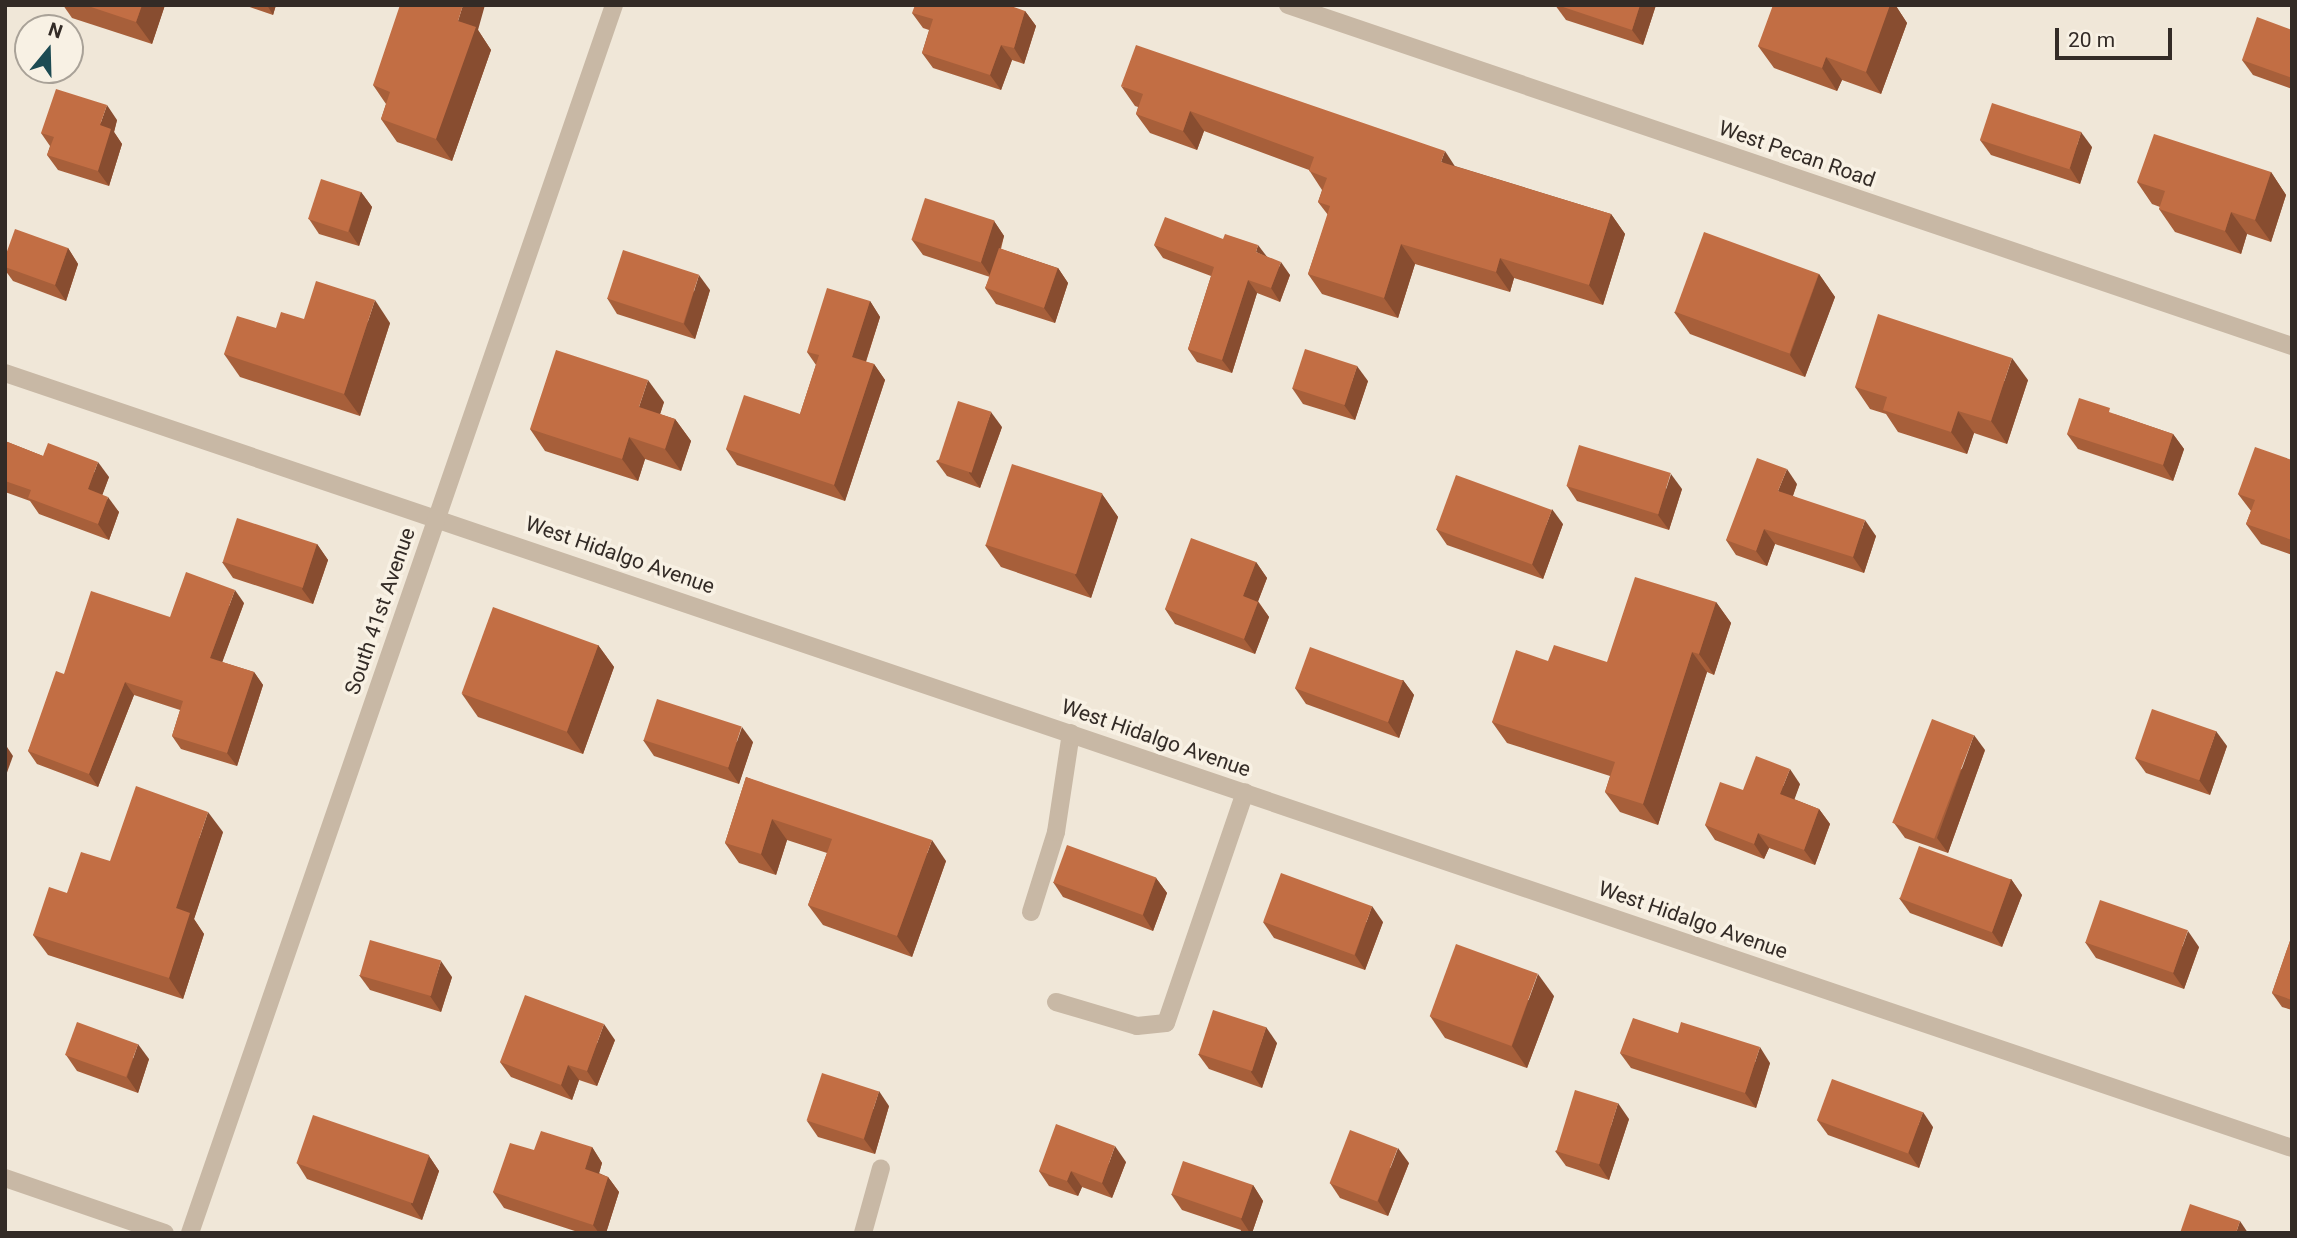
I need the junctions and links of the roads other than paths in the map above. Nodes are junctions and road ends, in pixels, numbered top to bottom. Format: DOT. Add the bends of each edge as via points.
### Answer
graph roads {
  1 [pos="614,5"];
  2 [pos="1288,5"];
  3 [pos="2292,346"];
  4 [pos="5,373"];
  5 [pos="436,517"];
  6 [pos="1071,733"];
  7 [pos="1245,792"];
  8 [pos="1031,912"];
  9 [pos="1056,1002"];
  10 [pos="2292,1148"];
  11 [pos="881,1168"];
  12 [pos="5,1178"];
  13 [pos="165,1233"];
  14 [pos="190,1233"];
  15 [pos="863,1233"];
  1 -- 5 [label="street, South 41st Avenue"];
  2 -- 3 [label="street, West Pecan Road"];
  4 -- 5 [label="street, West Hidalgo Avenue"];
  5 -- 6 [label="street, West Hidalgo Avenue"];
  5 -- 14 [label="street, South 41st Avenue"];
  6 -- 7 [label="street, West Hidalgo Avenue"];
  6 -- 8 [label="street" via="1056,832"];
  7 -- 9 [label="street" via="1166,1023 1137,1026"];
  7 -- 10 [label="street, West Hidalgo Avenue"];
  11 -- 15 [label="street"];
  12 -- 13 [label="street"];
}
